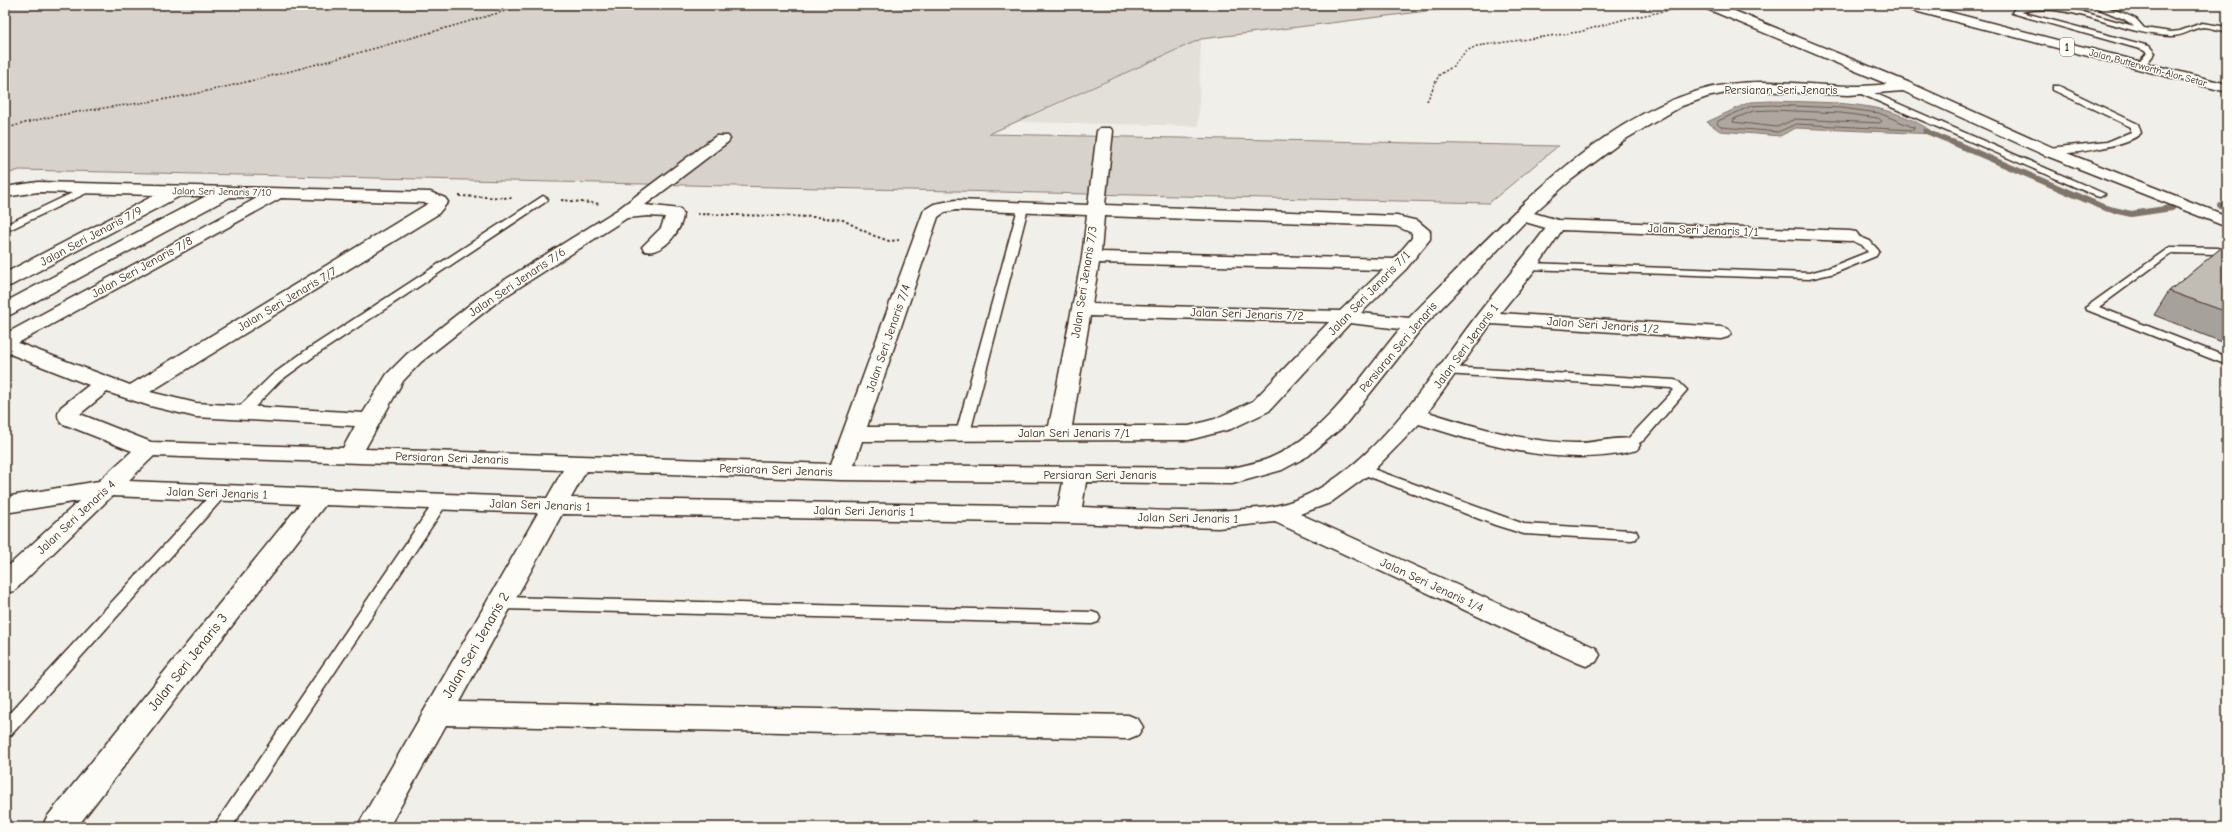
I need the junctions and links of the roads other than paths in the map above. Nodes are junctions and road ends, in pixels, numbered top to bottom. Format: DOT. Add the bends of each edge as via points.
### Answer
graph roads {
  1 [pos="1709,5"];
  2 [pos="1907,5"];
  3 [pos="2094,5"];
  4 [pos="2052,6"];
  5 [pos="2226,29"];
  6 [pos="2141,30"];
  7 [pos="2140,66"];
  8 [pos="1905,86"];
  9 [pos="2056,88"];
  10 [pos="2227,88"];
  11 [pos="1862,91"];
  12 [pos="1105,131"];
  13 [pos="722,139"];
  14 [pos="2048,151"];
  15 [pos="89,188"];
  16 [pos="176,190"];
  17 [pos="5,192"];
  18 [pos="228,192"];
  19 [pos="279,193"];
  20 [pos="2100,194"];
  21 [pos="543,199"];
  22 [pos="439,202"];
  23 [pos="940,208"];
  24 [pos="1023,208"];
  25 [pos="1095,210"];
  26 [pos="622,214"];
  27 [pos="1520,215"];
  28 [pos="2227,222"];
  29 [pos="1557,225"];
  30 [pos="5,229"];
  31 [pos="1850,236"];
  32 [pos="651,247"];
  33 [pos="2227,254"];
  34 [pos="1091,257"];
  35 [pos="1399,265"];
  36 [pos="1528,266"];
  37 [pos="5,281"];
  38 [pos="5,310"];
  39 [pos="1081,310"];
  40 [pos="1345,317"];
  41 [pos="1485,318"];
  42 [pos="1414,325"];
  43 [pos="1721,333"];
  44 [pos="5,342"];
  45 [pos="5,345"];
  46 [pos="2227,361"];
  47 [pos="1448,371"];
  48 [pos="104,384"];
  49 [pos="133,393"];
  50 [pos="242,412"];
  51 [pos="1415,415"];
  52 [pos="370,420"];
  53 [pos="963,433"];
  54 [pos="855,434"];
  55 [pos="1058,434"];
  56 [pos="1629,445"];
  57 [pos="148,450"];
  58 [pos="350,455"];
  59 [pos="579,463"];
  60 [pos="1362,469"];
  61 [pos="840,472"];
  62 [pos="1076,475"];
  63 [pos="107,488"];
  64 [pos="220,493"];
  65 [pos="318,497"];
  66 [pos="441,502"];
  67 [pos="5,505"];
  68 [pos="554,506"];
  69 [pos="1278,514"];
  70 [pos="1068,515"];
  71 [pos="1631,535"];
  72 [pos="5,584"];
  73 [pos="500,603"];
  74 [pos="1092,618"];
  75 [pos="1586,656"];
  76 [pos="437,713"];
  77 [pos="1128,727"];
  78 [pos="5,730"];
  79 [pos="58,827"];
  80 [pos="222,827"];
  81 [pos="373,827"];
  1 -- 8 [label="street"];
  2 -- 7 [label="street, Jalan Butterworth-Alor Setar / 1"];
  3 -- 6 [label="lane" via="2124,16 2138,24"];
  4 -- 6 [label="lane"];
  4 -- 7 [label="lane" via="2032,7 2016,13 2146,48 2151,53"];
  5 -- 6 [label="lane" via="2202,25 2171,34"];
  7 -- 10 [label="street, Jalan Butterworth-Alor Setar / 1"];
  8 -- 11 [label="street, Persiaran Seri Jenaris"];
  8 -- 14 [label="street"];
  9 -- 14 [label="lane" via="2135,126 2136,133 2130,138 2100,145"];
  11 -- 20 [label="lane"];
  11 -- 27 [label="street, Persiaran Seri Jenaris" via="1740,87 1695,94 1639,124 1597,151"];
  12 -- 25 [label="street, Jalan Seri Jenaris 7/3"];
  13 -- 26 [label="street"];
  14 -- 28 [label="street"];
  15 -- 16 [label="street, Jalan Seri Jenaris 7/10"];
  15 -- 17 [label="street, Jalan Seri Jenaris 7/10" via="38,187"];
  15 -- 30 [label="lane"];
  16 -- 18 [label="street, Jalan Seri Jenaris 7/10"];
  16 -- 37 [label="street, Jalan Seri Jenaris 7/9"];
  18 -- 19 [label="street, Jalan Seri Jenaris 7/10"];
  18 -- 38 [label="street"];
  19 -- 22 [label="street, Jalan Seri Jenaris 7/10" via="430,197"];
  19 -- 44 [label="street, Jalan Seri Jenaris 7/8"];
  21 -- 50 [label="lane" via="309,354 276,378"];
  22 -- 49 [label="street, Jalan Seri Jenaris 7/7" via="432,210"];
  23 -- 24 [label="street, Jalan Seri Jenaris 7/1" via="956,205"];
  23 -- 54 [label="street, Jalan Seri Jenaris 7/4" via="930,214"];
  24 -- 25 [label="street, Jalan Seri Jenaris 7/1"];
  24 -- 53 [label="lane"];
  25 -- 34 [label="street, Jalan Seri Jenaris 7/3"];
  25 -- 35 [label="street, Jalan Seri Jenaris 7/1" via="1397,221 1412,225 1422,235"];
  26 -- 32 [label="street, Jalan Seri Jenaris 7/6" via="642,210 674,213 672,227"];
  26 -- 52 [label="street, Jalan Seri Jenaris 7/6" via="494,295 441,335 394,378"];
  27 -- 29 [label="street"];
  27 -- 42 [label="street, Persiaran Seri Jenaris"];
  29 -- 31 [label="street, Jalan Seri Jenaris 1/1"];
  29 -- 36 [label="street, Jalan Seri Jenaris 1"];
  31 -- 36 [label="lane" via="1866,243 1874,251 1872,254 1831,271 1809,276"];
  33 -- 46 [label="lane" via="2217,251 2170,250 2091,308"];
  34 -- 35 [label="street"];
  34 -- 39 [label="street, Jalan Seri Jenaris 7/3"];
  35 -- 40 [label="street, Jalan Seri Jenaris 7/1"];
  36 -- 41 [label="street, Jalan Seri Jenaris 1"];
  39 -- 40 [label="street, Jalan Seri Jenaris 7/2"];
  39 -- 55 [label="street, Jalan Seri Jenaris 7/3"];
  40 -- 42 [label="street, Jalan Seri Jenaris 7/2"];
  40 -- 55 [label="street, Jalan Seri Jenaris 7/1" via="1261,406 1223,424 1189,433"];
  41 -- 43 [label="street, Jalan Seri Jenaris 1/2"];
  41 -- 47 [label="street, Jalan Seri Jenaris 1"];
  42 -- 62 [label="street, Persiaran Seri Jenaris" via="1340,416 1316,440 1279,463 1232,476"];
  45 -- 48 [label="street"];
  47 -- 51 [label="street, Jalan Seri Jenaris 1"];
  47 -- 56 [label="lane" via="1674,384 1679,387 1681,390"];
  48 -- 49 [label="street"];
  48 -- 57 [label="street" via="72,408 69,418"];
  49 -- 50 [label="street" via="196,410"];
  50 -- 52 [label="street"];
  51 -- 56 [label="street" via="1485,437 1545,449 1575,452"];
  51 -- 60 [label="street, Jalan Seri Jenaris 1"];
  52 -- 58 [label="street, Jalan Seri Jenaris 7/6"];
  53 -- 54 [label="street, Jalan Seri Jenaris 7/1"];
  53 -- 55 [label="street, Jalan Seri Jenaris 7/1"];
  54 -- 61 [label="street, Jalan Seri Jenaris 7/4"];
  57 -- 58 [label="street, Persiaran Seri Jenaris"];
  57 -- 63 [label="street, Jalan Seri Jenaris 4"];
  58 -- 59 [label="street, Persiaran Seri Jenaris"];
  59 -- 61 [label="street, Persiaran Seri Jenaris"];
  59 -- 68 [label="street, Jalan Seri Jenaris 2"];
  60 -- 69 [label="street, Jalan Seri Jenaris 1" via="1322,497"];
  60 -- 71 [label="lane" via="1524,529"];
  61 -- 62 [label="street, Persiaran Seri Jenaris"];
  62 -- 70 [label="street"];
  63 -- 64 [label="street, Jalan Seri Jenaris 1"];
  63 -- 67 [label="street, Jalan Seri Jenaris 1"];
  63 -- 72 [label="street, Jalan Seri Jenaris 4"];
  64 -- 65 [label="street, Jalan Seri Jenaris 1"];
  64 -- 78 [label="lane"];
  65 -- 66 [label="street, Jalan Seri Jenaris 1"];
  65 -- 79 [label="street, Jalan Seri Jenaris 3"];
  66 -- 68 [label="street, Jalan Seri Jenaris 1"];
  66 -- 80 [label="lane"];
  68 -- 70 [label="street, Jalan Seri Jenaris 1"];
  68 -- 73 [label="street, Jalan Seri Jenaris 2"];
  69 -- 70 [label="street, Jalan Seri Jenaris 1" via="1218,520"];
  69 -- 75 [label="street, Jalan Seri Jenaris 1/4"];
  73 -- 74 [label="lane"];
  73 -- 76 [label="street, Jalan Seri Jenaris 2"];
  76 -- 77 [label="street"];
  76 -- 81 [label="street, Jalan Seri Jenaris 2"];
}
